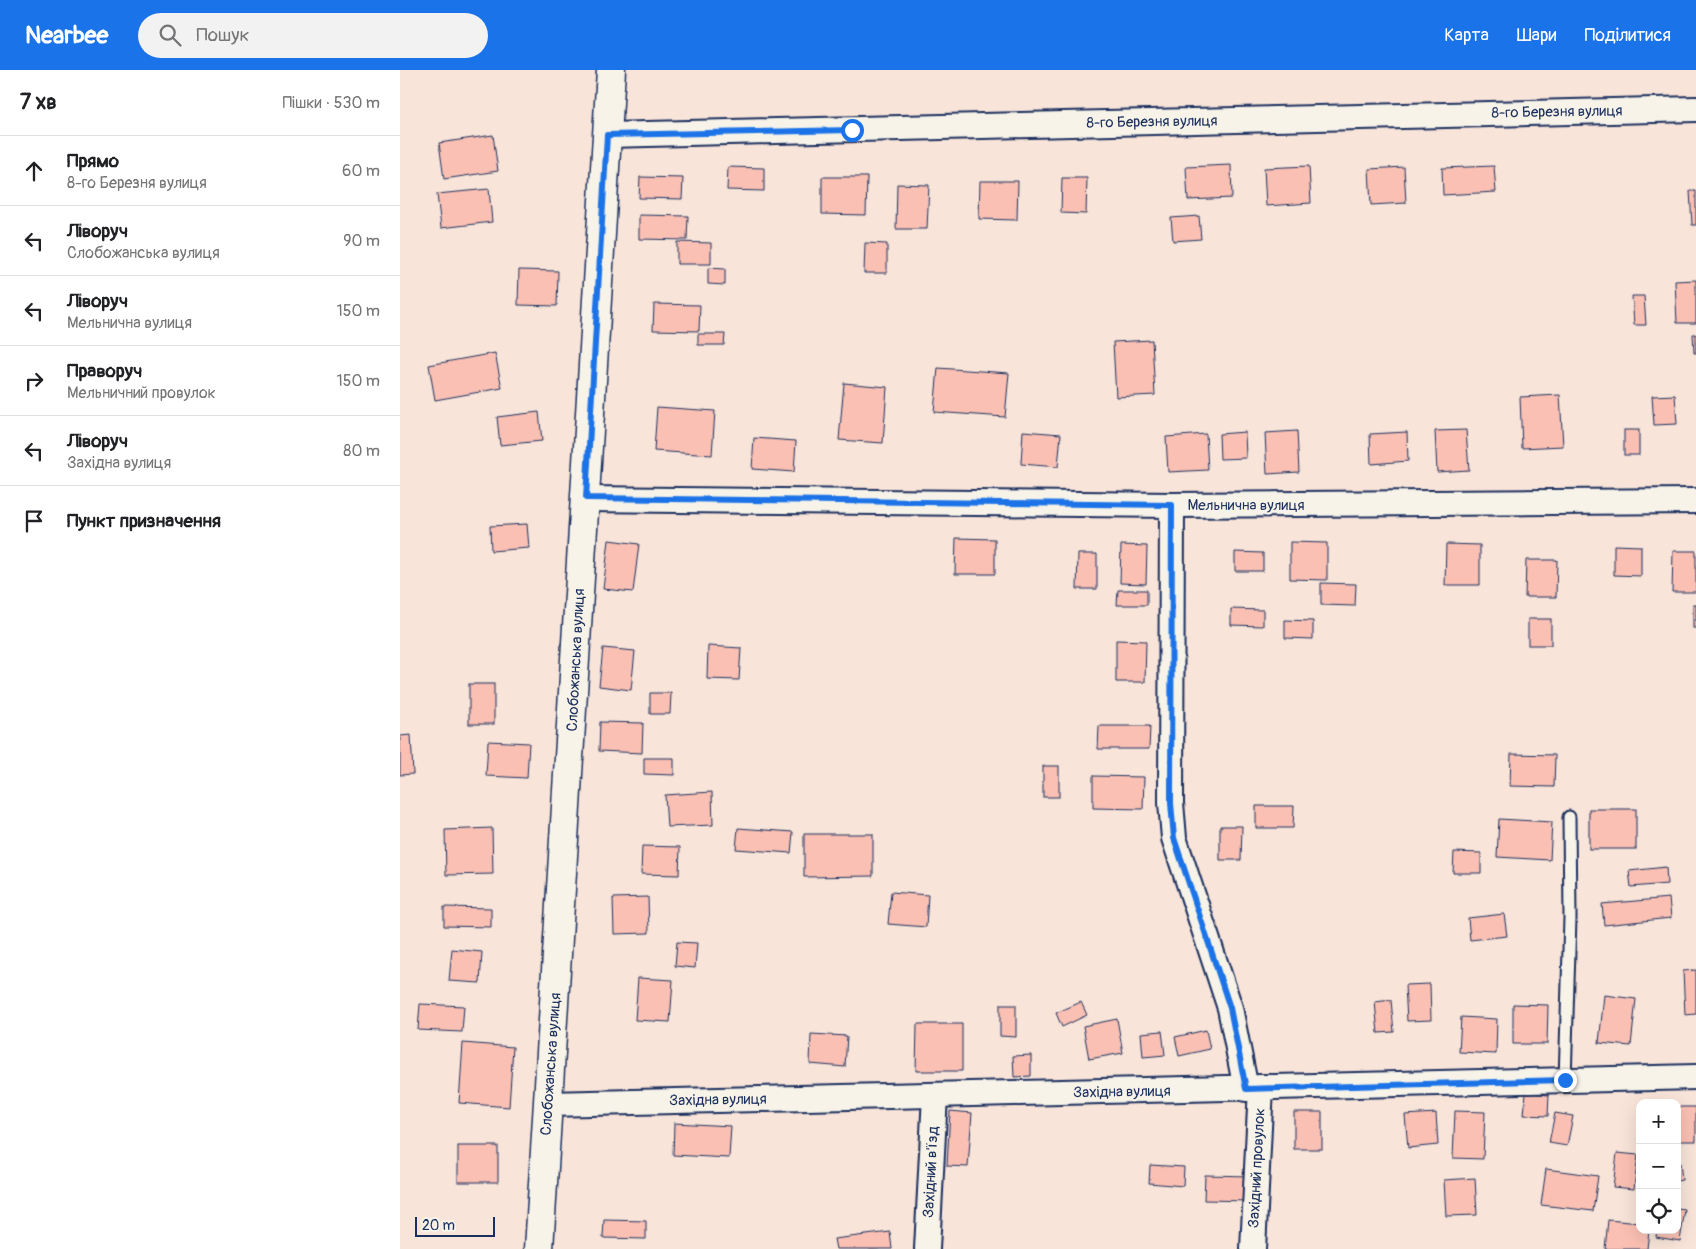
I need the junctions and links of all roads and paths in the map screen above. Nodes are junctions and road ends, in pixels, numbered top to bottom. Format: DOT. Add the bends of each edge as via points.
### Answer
graph roads {
  1 [pos="611,70"];
  2 [pos="1696,109"];
  3 [pos="607,135"];
  4 [pos="586,498"];
  5 [pos="1696,501"];
  6 [pos="1172,505"];
  7 [pos="1569,817"];
  8 [pos="1696,1077"];
  9 [pos="1565,1080"];
  10 [pos="1254,1088"];
  11 [pos="935,1095"];
  12 [pos="549,1104"];
  13 [pos="539,1249"];
  14 [pos="926,1249"];
  15 [pos="1253,1249"];
  1 -- 3 [label="street, Слобожанська вулиця"];
  2 -- 3 [label="street, 8-го Березня вулиця"];
  3 -- 4 [label="street, Слобожанська вулиця"];
  4 -- 6 [label="street, Мельнична вулиця"];
  4 -- 12 [label="street, Слобожанська вулиця"];
  5 -- 6 [label="street, Мельнична вулиця"];
  6 -- 10 [label="street, Західний провулок" via="1171,803 1174,838"];
  7 -- 9 [label="lane" via="1570,918"];
  8 -- 9 [label="street, Західна вулиця"];
  9 -- 10 [label="street, Західна вулиця"];
  10 -- 11 [label="street, Західна вулиця"];
  10 -- 15 [label="street, Західний провулок"];
  11 -- 12 [label="street, Західна вулиця"];
  11 -- 14 [label="street, Західний в'їзд"];
  12 -- 13 [label="street, Слобожанська вулиця"];
}
